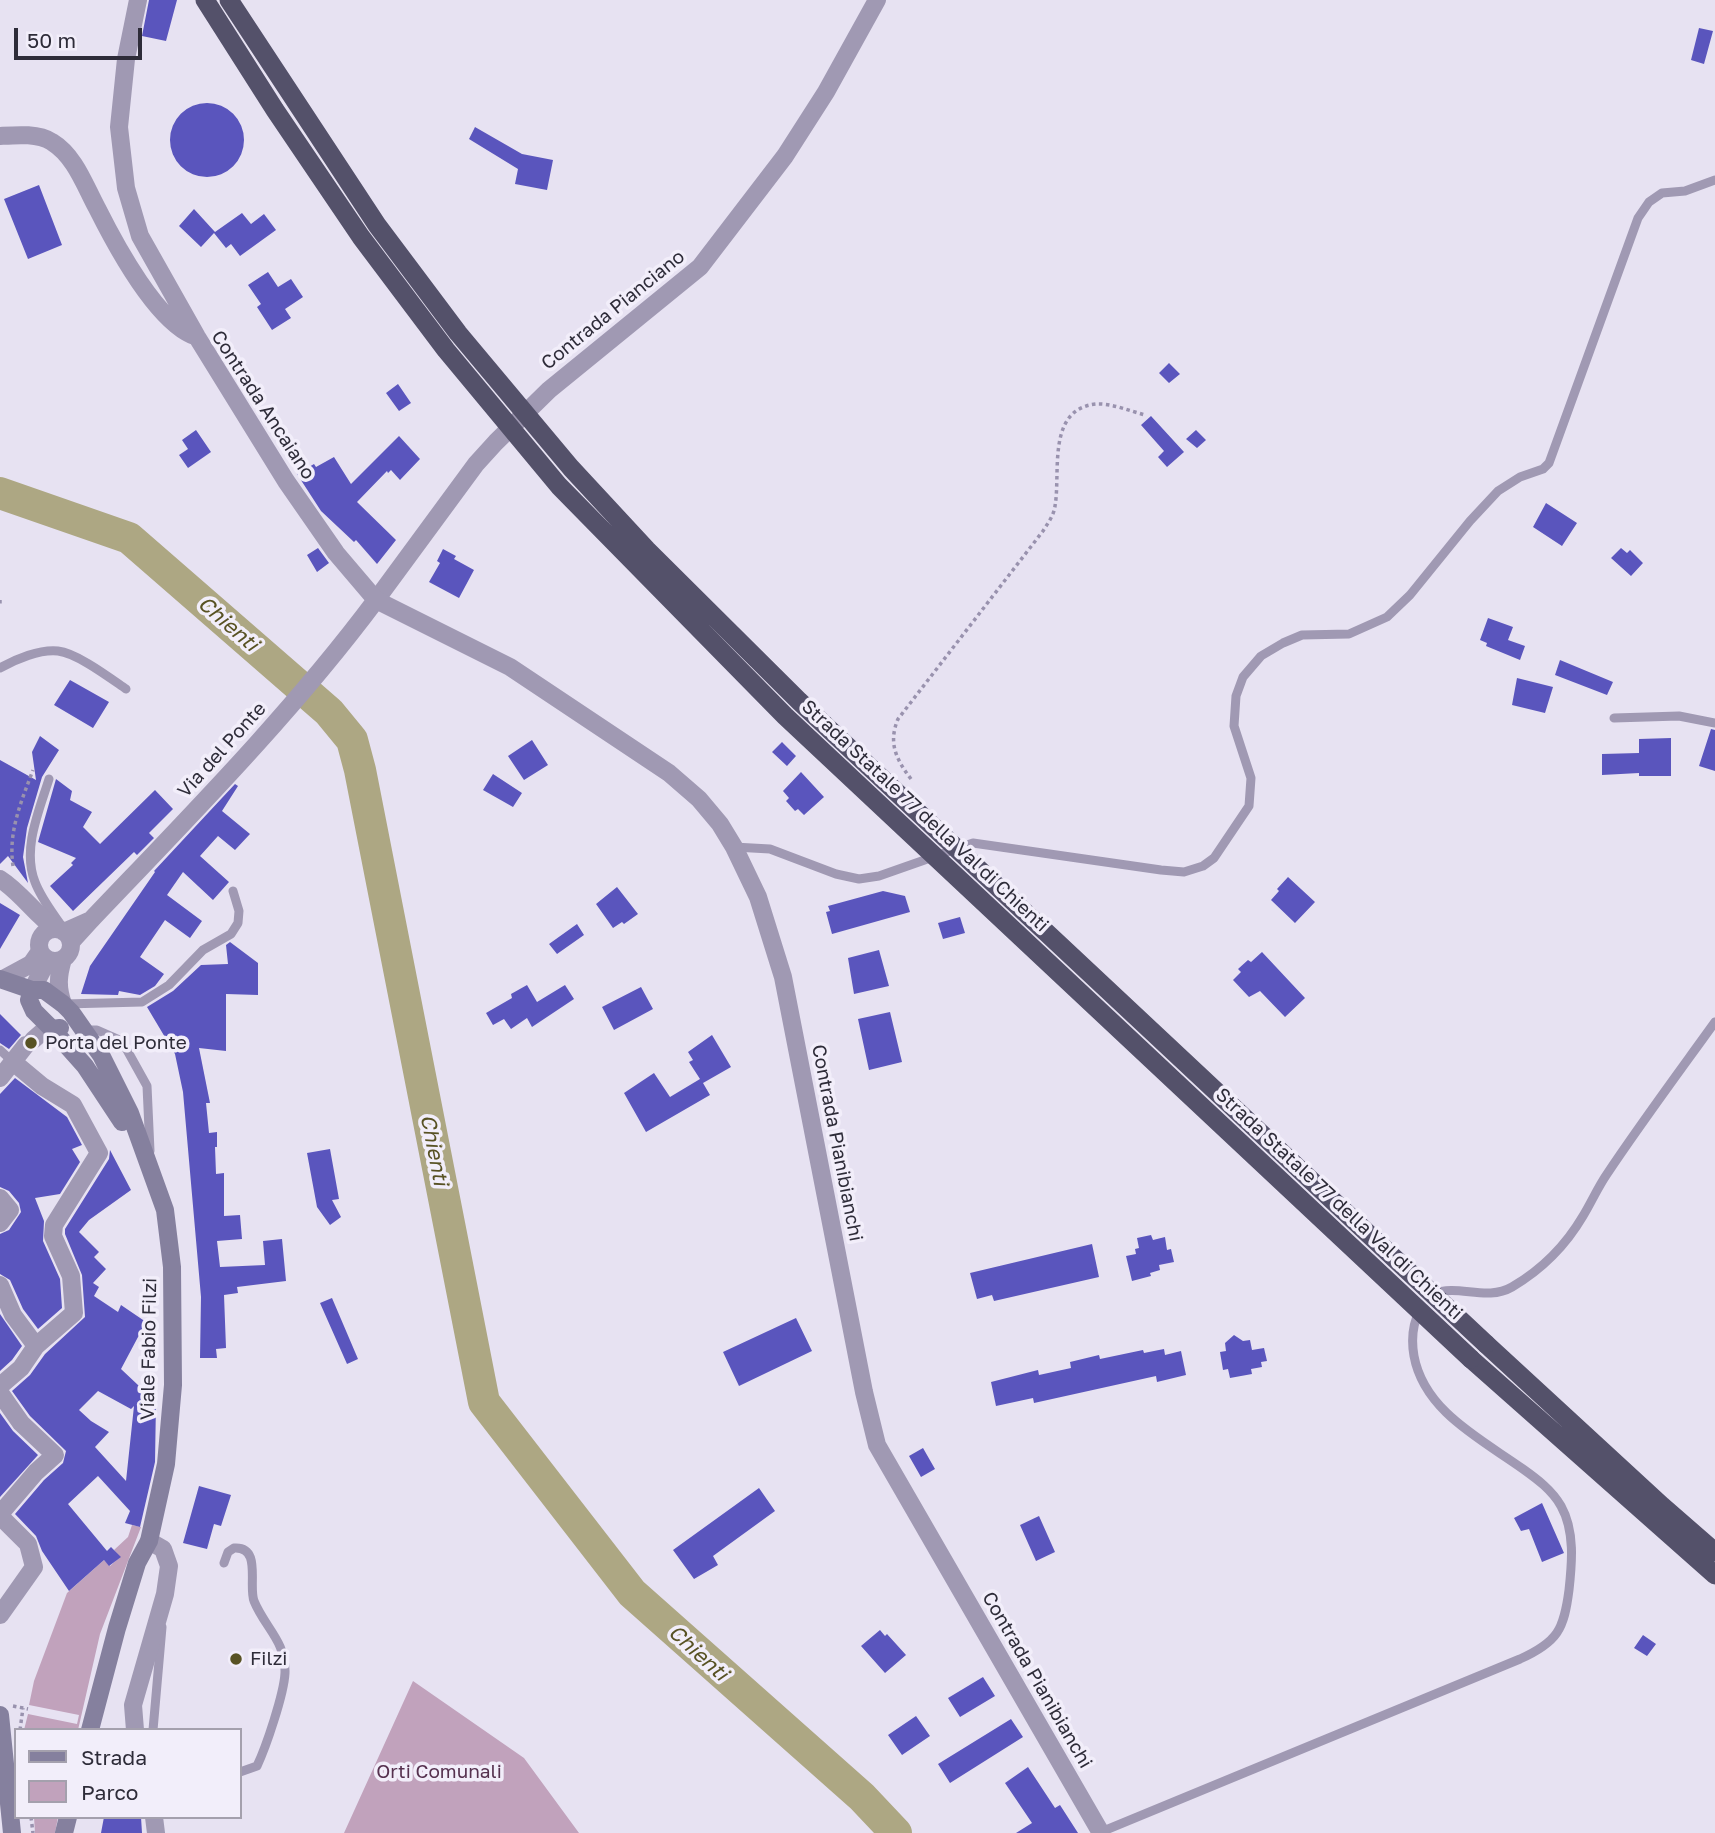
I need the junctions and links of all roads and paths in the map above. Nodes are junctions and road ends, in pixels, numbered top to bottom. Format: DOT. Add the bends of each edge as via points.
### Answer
graph roads {
  1 [pos="138,0"];
  2 [pos="205,0"];
  3 [pos="229,0"];
  4 [pos="877,0"];
  5 [pos="0,136"];
  6 [pos="1715,180"];
  7 [pos="197,337"];
  8 [pos="1145,415"];
  9 [pos="376,600"];
  10 [pos="0,668"];
  11 [pos="126,689"];
  12 [pos="1614,718"];
  13 [pos="1715,723"];
  14 [pos="33,770"];
  15 [pos="49,779"];
  16 [pos="918,788"];
  17 [pos="734,846"];
  18 [pos="0,879"];
  19 [pos="233,891"];
  20 [pos="18,892"];
  21 [pos="55,942"];
  22 [pos="1,979"];
  23 [pos="32,990"];
  24 [pos="67,1008"];
  25 [pos="1715,1022"];
  26 [pos="50,1027"];
  27 [pos="84,1030"];
  28 [pos="6,1055"];
  29 [pos="0,1078"];
  30 [pos="151,1170"];
  31 [pos="0,1198"];
  32 [pos="0,1223"];
  33 [pos="0,1285"];
  34 [pos="36,1346"];
  35 [pos="0,1386"];
  36 [pos="0,1393"];
  37 [pos="0,1515"];
  38 [pos="149,1541"];
  39 [pos="1715,1552"];
  40 [pos="224,1563"];
  41 [pos="1715,1575"];
  42 [pos="165,1594"];
  43 [pos="0,1615"];
  44 [pos="23,1708"];
  45 [pos="0,1715"];
  46 [pos="20,1728"];
  47 [pos="91,1728"];
  48 [pos="135,1728"];
  49 [pos="153,1728"];
  50 [pos="242,1771"];
  51 [pos="12,1833"];
  52 [pos="1101,1833"];
  1 -- 7 [label="street" via="119,127 126,188 140,236"];
  2 -- 41 [label="highway, Strada Statale 77 della Val di Chienti, bridge" via="361,237 446,350 559,486 785,716 1471,1359"];
  3 -- 39 [label="highway, Strada Statale 77 della Val di Chienti, bridge" via="377,225 458,334 570,468 647,550 799,702"];
  4 -- 9 [label="street, Contrada Pianciano" via="785,156 700,267 549,390 496,442"];
  5 -- 7 [label="street, Contrada Ancaiano" via="41,137 61,149 77,169 137,278 175,326"];
  6 -- 17 [label="lane" via="1685,191 1662,193 1638,218 1549,463 1498,491 1387,617 1349,634 1302,635 1261,656 1243,677 1234,726 1251,778 1249,806 1214,858 1203,866 1184,872 1161,870 973,843 879,876 859,878 770,849"];
  7 -- 9 [label="street, Contrada Ancaiano" via="286,481 342,561"];
  8 -- 16 [label="path" via="1098,404 1071,416 1057,447 1055,510 898,719 894,754"];
  9 -- 17 [label="street, Contrada Pianibianchi" via="510,667 614,735 699,799"];
  9 -- 21 [label="street, Via del Ponte" via="216,790 91,920"];
  10 -- 11 [label="lane" via="23,657 59,651"];
  12 -- 13 [label="lane" via="1679,716"];
  14 -- 20 [label="path" via="11,845"];
  15 -- 21 [label="lane" via="32,840 31,868 61,925"];
  17 -- 52 [label="street, Contrada Pianibianchi" via="758,897 783,977 877,1445"];
  18 -- 20 [label="street"];
  19 -- 24 [label="lane" via="239,911 231,934 203,950 169,985 142,1002"];
  20 -- 21 [label="street" via="44,921"];
  21 -- 22 [label="street, Via del Ponte" via="31,964"];
  21 -- 23 [label="street, Via del Ponte"];
  21 -- 24 [label="street" via="58,991"];
  22 -- 23 [label="main road"];
  23 -- 24 [label="main road" via="44,990"];
  23 -- 26 [label="main road, Viale Fabio Filzi" via="31,1007"];
  24 -- 26 [label="main road" via="67,1023"];
  24 -- 27 [label="main road, Viale Fabio Filzi"];
  25 -- 52 [label="lane" via="1554,1255 1510,1288 1436,1293 1415,1321 1415,1359 1430,1395 1537,1479 1568,1520 1572,1567 1559,1631 1520,1659"];
  26 -- 28 [label="street"];
  26 -- 30 [label="main road, Viale Fabio Filzi" via="108,1097"];
  27 -- 30 [label="main road, Viale Fabio Filzi" via="130,1113"];
  27 -- 30 [label="lane" via="97,1030 122,1041 147,1086"];
  28 -- 29 [label="street"];
  28 -- 34 [label="street" via="72,1105 99,1153 54,1225 53,1236 71,1276 74,1313"];
  30 -- 38 [label="main road, Viale Fabio Filzi" via="165,1210 172,1267 173,1385 166,1464"];
  31 -- 32 [label="street" via="10,1210"];
  33 -- 34 [label="street" via="12,1315"];
  34 -- 35 [label="street" via="21,1368"];
  36 -- 37 [label="street" via="20,1423 55,1455"];
  37 -- 43 [label="street" via="28,1544 34,1567"];
  38 -- 42 [label="street" via="163,1549 169,1566"];
  38 -- 47 [label="main road, Viale Fabio Filzi" via="137,1563"];
  40 -- 50 [label="lane" via="234,1548 250,1557 254,1600 285,1657 285,1677 264,1751 257,1766"];
  42 -- 48 [label="street" via="134,1705"];
  42 -- 49 [label="lane"];
  44 -- 46 [label="path"];
  45 -- 51 [label="main road"];
}
